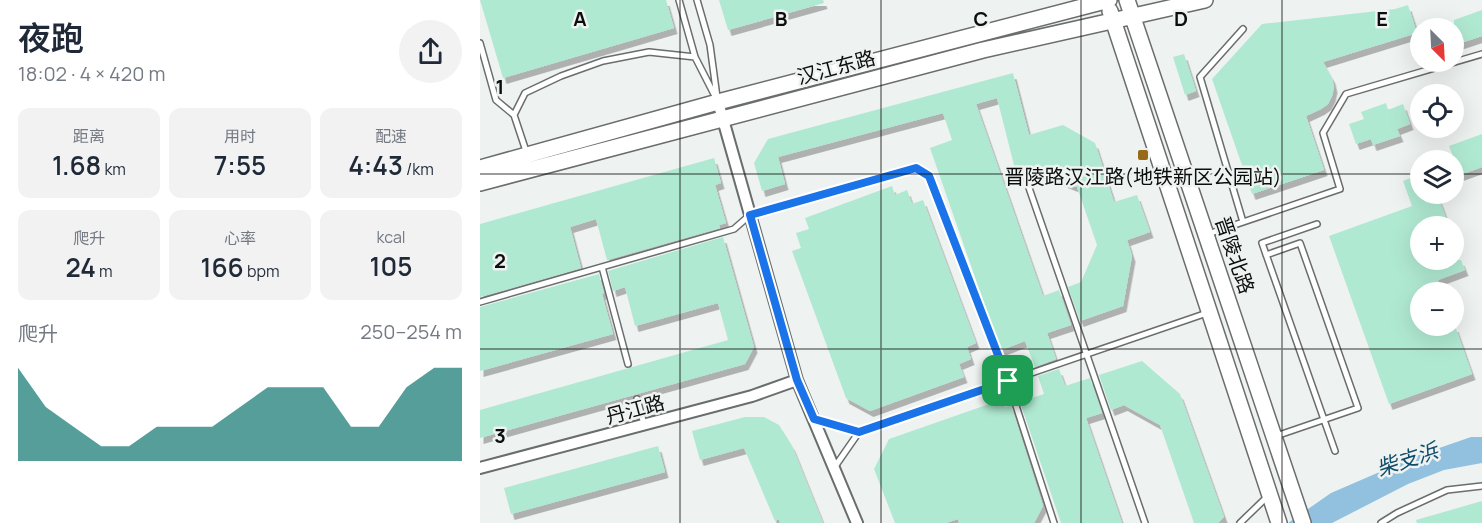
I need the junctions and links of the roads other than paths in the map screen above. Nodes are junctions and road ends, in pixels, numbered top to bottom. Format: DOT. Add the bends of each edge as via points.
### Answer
graph roads {
  1 [pos="679,0"];
  2 [pos="697,0"];
  3 [pos="1107,0"];
  4 [pos="1127,0"];
  5 [pos="1205,0"];
  6 [pos="1133,16"];
  7 [pos="1113,21"];
  8 [pos="1243,29"];
  9 [pos="480,43"];
  10 [pos="1482,54"];
  11 [pos="695,57"];
  12 [pos="718,102"];
  13 [pos="514,115"];
  14 [pos="723,118"];
  15 [pos="527,155"];
  16 [pos="480,168"];
  17 [pos="480,183"];
  18 [pos="1028,185"];
  19 [pos="750,215"];
  20 [pos="1243,222"];
  21 [pos="1317,224"];
  22 [pos="1206,234"];
  23 [pos="1266,255"];
  24 [pos="602,267"];
  25 [pos="480,302"];
  26 [pos="1210,312"];
  27 [pos="1087,354"];
  28 [pos="628,364"];
  29 [pos="797,380"];
  30 [pos="1008,381"];
  31 [pos="637,399"];
  32 [pos="814,419"];
  33 [pos="1324,420"];
  34 [pos="644,425"];
  35 [pos="859,432"];
  36 [pos="1274,437"];
  37 [pos="1335,451"];
  38 [pos="480,468"];
  39 [pos="834,468"];
  40 [pos="1482,486"];
  41 [pos="1270,494"];
  42 [pos="1301,516"];
  43 [pos="857,523"];
  44 [pos="1054,523"];
  45 [pos="1145,523"];
  46 [pos="1240,523"];
  47 [pos="1280,523"];
  48 [pos="1381,523"];
  1 -- 11 [label="lane"];
  2 -- 12 [label="lane" via="710,45"];
  3 -- 7 [label="street"];
  3 -- 12 [label="street, 汉江东路"];
  4 -- 6 [label="street, 晋陵北路"];
  5 -- 6 [label="street, 汉江东路"];
  6 -- 7 [label="street, 汉江东路"];
  6 -- 22 [label="street, 晋陵北路"];
  7 -- 14 [label="street, 汉江东路" via="983,50"];
  7 -- 26 [label="street"];
  8 -- 20 [label="lane" via="1200,77"];
  9 -- 13 [label="lane" via="496,100"];
  10 -- 20 [label="lane" via="1346,94 1323,134 1340,189"];
  11 -- 12 [label="lane"];
  11 -- 13 [label="lane" via="649,52 603,61 525,93"];
  12 -- 14 [label="street"];
  12 -- 15 [label="street, 汉江东路"];
  13 -- 15 [label="lane"];
  14 -- 17 [label="street, 汉江东路"];
  14 -- 19 [label="street"];
  15 -- 16 [label="street, 汉江东路"];
  18 -- 27 [label="lane"];
  19 -- 24 [label="lane" via="734,229"];
  19 -- 29 [label="street"];
  19 -- 30 [label="lane" via="916,168 929,176"];
  20 -- 22 [label="lane"];
  21 -- 23 [label="lane" via="1262,243"];
  22 -- 36 [label="street, 晋陵北路"];
  23 -- 33 [label="lane"];
  23 -- 33 [label="lane" via="1300,243 1304,254 1358,408"];
  24 -- 25 [label="lane"];
  24 -- 28 [label="lane"];
  26 -- 27 [label="lane"];
  26 -- 41 [label="street"];
  27 -- 30 [label="lane"];
  27 -- 45 [label="lane"];
  29 -- 32 [label="street"];
  29 -- 34 [label="street, 丹江路"];
  30 -- 35 [label="lane"];
  30 -- 44 [label="lane"];
  31 -- 34 [label="lane"];
  32 -- 35 [label="lane"];
  32 -- 39 [label="street"];
  33 -- 36 [label="lane"];
  33 -- 37 [label="lane"];
  34 -- 38 [label="street, 丹江路"];
  35 -- 39 [label="lane"];
  36 -- 42 [label="street, 晋陵北路"];
  39 -- 43 [label="street"];
  40 -- 48 [label="lane" via="1447,490"];
  41 -- 46 [label="lane"];
  41 -- 47 [label="street"];
}
